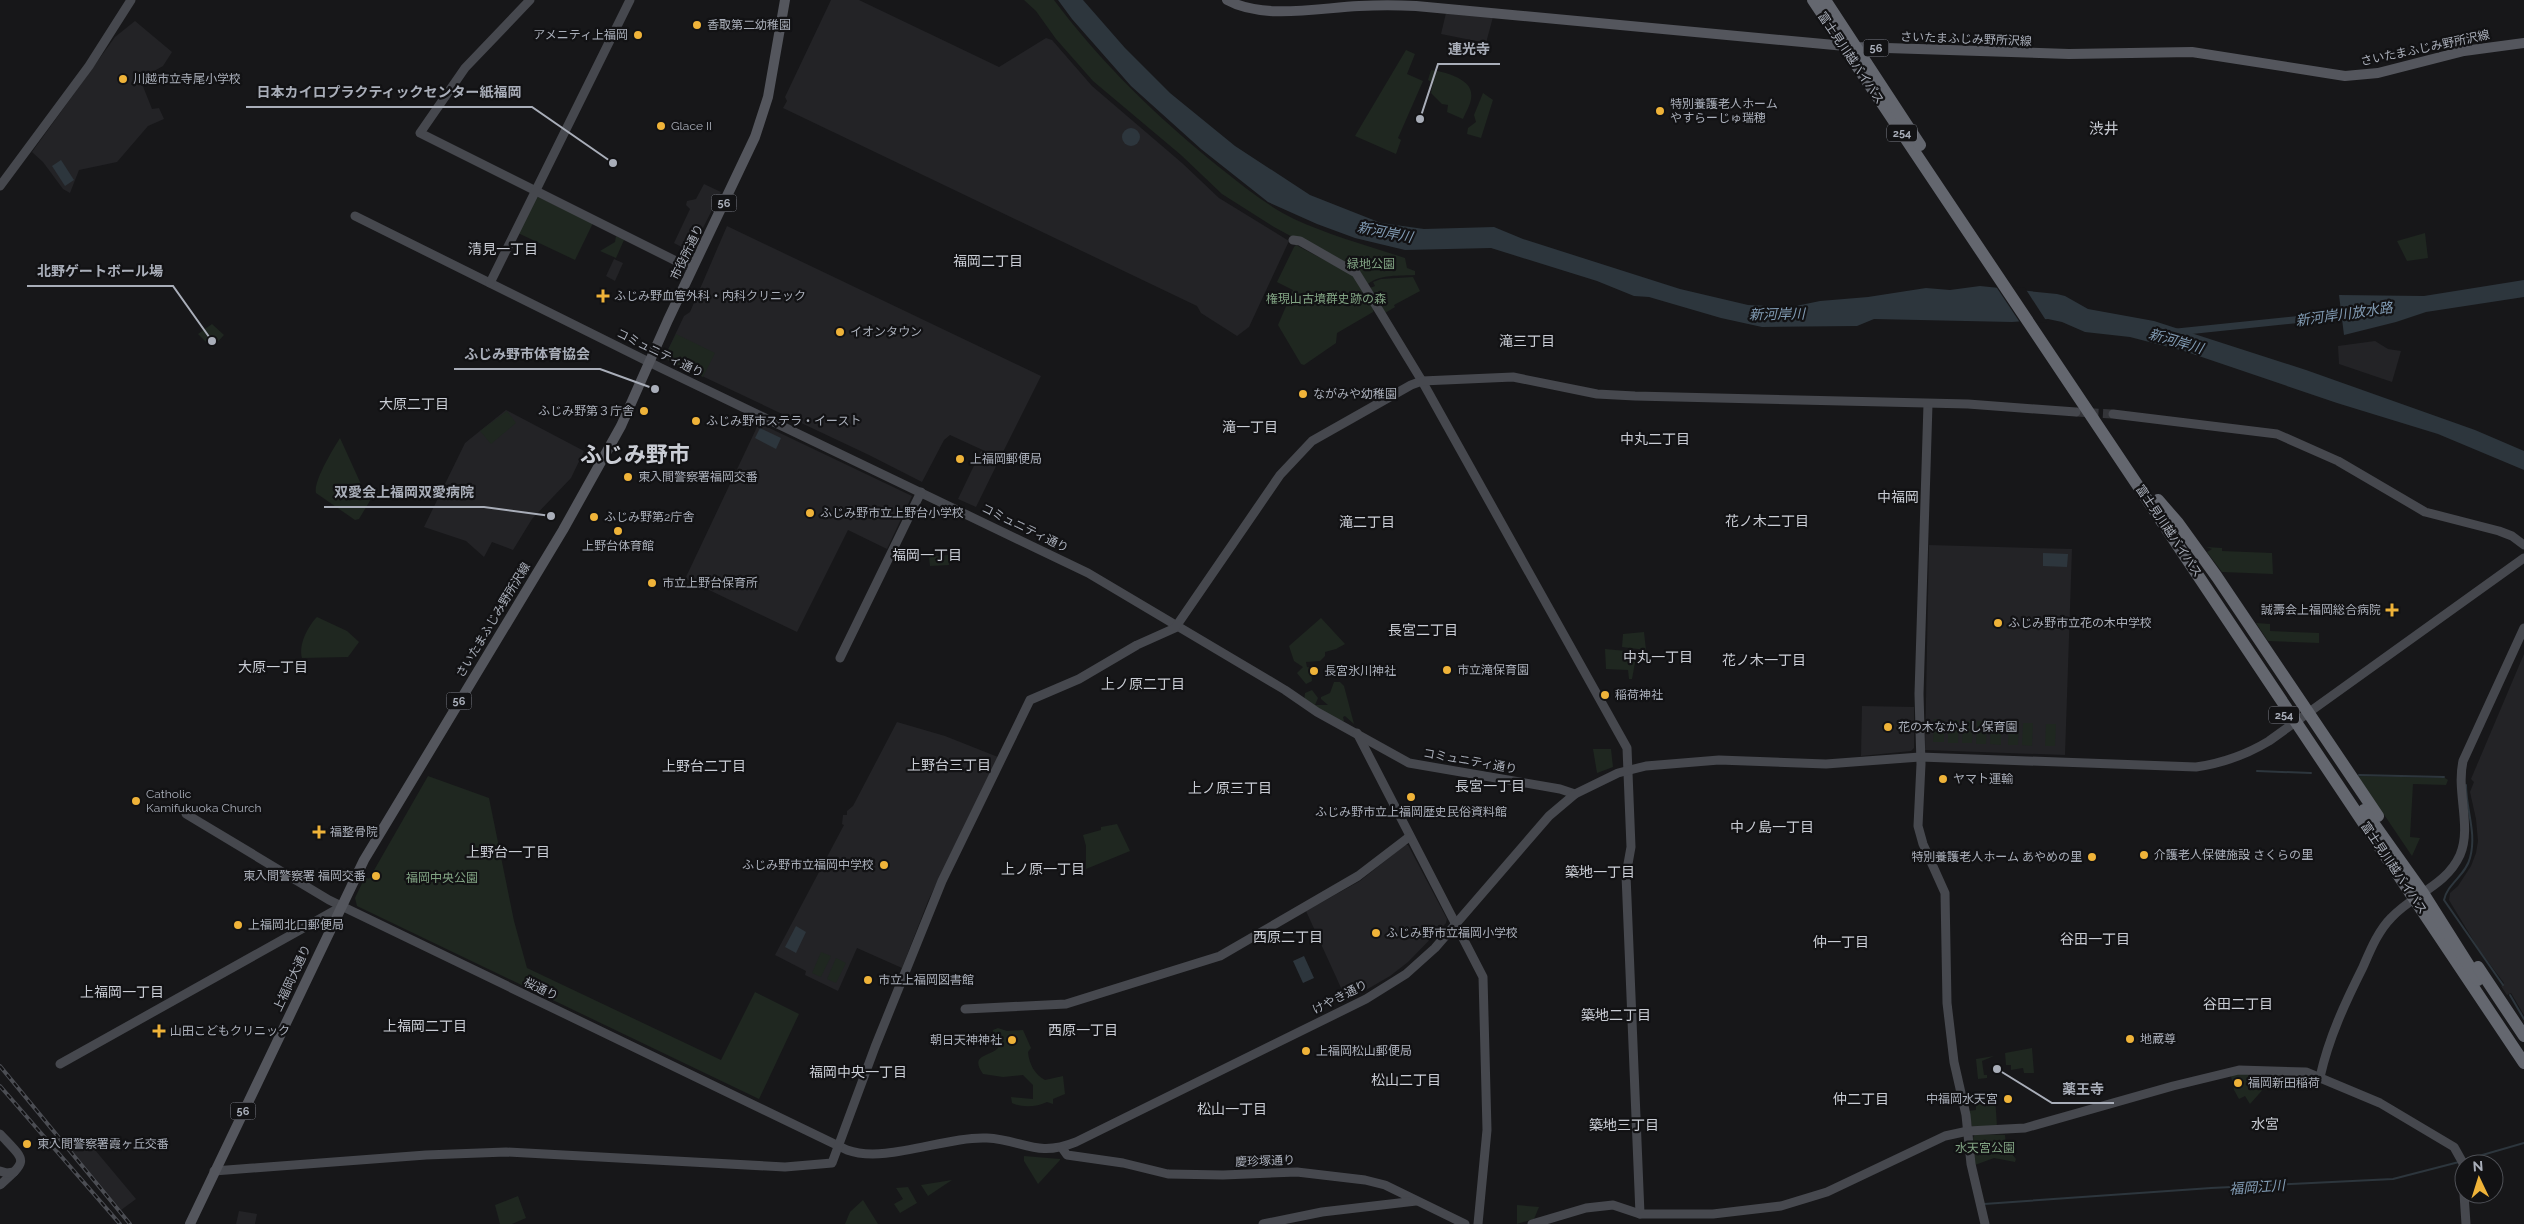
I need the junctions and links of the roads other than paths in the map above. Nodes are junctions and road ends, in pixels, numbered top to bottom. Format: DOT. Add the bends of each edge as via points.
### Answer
graph roads {
  1 [pos="132,0"];
  2 [pos="530,0"];
  3 [pos="630,0"];
  4 [pos="785,0"];
  5 [pos="1226,0"];
  6 [pos="1813,0"];
  7 [pos="1825,0"];
  8 [pos="2524,43"];
  9 [pos="1843,46"];
  10 [pos="1856,47"];
  11 [pos="0,186"];
  12 [pos="534,190"];
  13 [pos="355,216"];
  14 [pos="1293,240"];
  15 [pos="1996,266"];
  16 [pos="692,269"];
  17 [pos="490,283"];
  18 [pos="2046,340"];
  19 [pos="650,361"];
  20 [pos="1422,381"];
  21 [pos="1928,404"];
  22 [pos="2076,412"];
  23 [pos="2113,414"];
  24 [pos="2126,468"];
  25 [pos="921,492"];
  26 [pos="2158,500"];
  27 [pos="563,530"];
  28 [pos="2524,545"];
  29 [pos="2524,558"];
  30 [pos="1176,626"];
  31 [pos="2524,628"];
  32 [pos="2248,643"];
  33 [pos="840,658"];
  34 [pos="2308,713"];
  35 [pos="2290,725"];
  36 [pos="1357,733"];
  37 [pos="1920,757"];
  38 [pos="1628,770"];
  39 [pos="1575,794"];
  40 [pos="2350,795"];
  41 [pos="186,814"];
  42 [pos="1408,837"];
  43 [pos="2399,859"];
  44 [pos="2416,898"];
  45 [pos="341,906"];
  46 [pos="1454,925"];
  47 [pos="2456,943"];
  48 [pos="965,1009"];
  49 [pos="2524,1036"];
  50 [pos="2524,1049"];
  51 [pos="2524,1063"];
  52 [pos="60,1064"];
  53 [pos="2320,1077"];
  54 [pos="1968,1132"];
  55 [pos="0,1134"];
  56 [pos="839,1146"];
  57 [pos="1062,1148"];
  58 [pos="2457,1154"];
  59 [pos="0,1171"];
  60 [pos="15,1172"];
  61 [pos="214,1172"];
  62 [pos="0,1184"];
  63 [pos="1416,1201"];
  64 [pos="2465,1204"];
  65 [pos="1640,1214"];
  66 [pos="190,1224"];
  67 [pos="1263,1224"];
  68 [pos="1465,1224"];
  69 [pos="1478,1224"];
  70 [pos="1532,1224"];
  71 [pos="1984,1224"];
  72 [pos="2466,1224"];
  1 -- 11 [label="street" via="90,66"];
  2 -- 12 [label="street" via="465,68 420,133"];
  3 -- 12 [label="street"];
  4 -- 16 [label="main road, 市役所通り / 56" via="768,97 760,123"];
  5 -- 9 [label="main road, さいたまふじみ野所沢線 / 56" via="1242,7 1269,11 1416,6"];
  6 -- 9 [label="highway, 富士見川越バイパス / 254"];
  7 -- 10 [label="highway, 富士見川越バイパス / 254"];
  8 -- 10 [label="main road, さいたまふじみ野所沢線 / 56" via="2464,51 2378,73 2346,76 2192,52 2069,54"];
  9 -- 10 [label="main road, さいたまふじみ野所沢線 / 56"];
  9 -- 15 [label="highway, 富士見川越バイパス / 254"];
  10 -- 15 [label="highway, 富士見川越バイパス / 254"];
  12 -- 16 [label="street"];
  12 -- 17 [label="street"];
  13 -- 17 [label="street, コミュニティ通り"];
  14 -- 20 [label="street" via="1356,273"];
  15 -- 18 [label="highway, 富士見川越バイパス / 254"];
  16 -- 19 [label="main road, 市役所通り / 56"];
  17 -- 19 [label="street, コミュニティ通り"];
  18 -- 24 [label="highway, 富士見川越バイパス / 254"];
  18 -- 26 [label="highway, 富士見川越バイパス / 254"];
  19 -- 25 [label="street, コミュニティ通り"];
  19 -- 27 [label="main road, 市役所通り / 56" via="621,426"];
  20 -- 21 [label="street" via="1513,377 1597,394"];
  20 -- 30 [label="street" via="1312,441 1280,475"];
  20 -- 38 [label="street" via="1627,748"];
  21 -- 22 [label="street"];
  21 -- 37 [label="street" via="1918,694"];
  23 -- 28 [label="street" via="2277,434 2338,461 2424,512 2500,531"];
  24 -- 32 [label="highway, 富士見川越バイパス / 254"];
  24 -- 35 [label="highway, 254" via="2147,508"];
  25 -- 30 [label="street, コミュニティ通り" via="1088,572"];
  25 -- 33 [label="street"];
  26 -- 32 [label="highway, 富士見川越バイパス / 254"];
  26 -- 34 [label="highway, 254" via="2210,566"];
  27 -- 45 [label="main road, さいたまふじみ野所沢線 / 56" via="395,807"];
  29 -- 34 [label="street, けやき通り"];
  30 -- 36 [label="street, コミュニティ通り" via="1285,690 1316,712"];
  30 -- 56 [label="street" via="1079,679 1030,700 942,881"];
  31 -- 44 [label="street" via="2463,761 2460,784 2465,836 2462,850 2446,877"];
  32 -- 40 [label="highway, 富士見川越バイパス / 254"];
  34 -- 35 [label="street, けやき通り"];
  34 -- 43 [label="highway, 254" via="2396,843"];
  35 -- 37 [label="street, けやき通り" via="2246,754 2196,767"];
  35 -- 44 [label="highway, 254"];
  36 -- 39 [label="street, コミュニティ通り" via="1409,763"];
  36 -- 42 [label="street"];
  37 -- 38 [label="street, けやき通り" via="1826,764 1719,760"];
  37 -- 54 [label="street" via="1918,826 1945,893 1947,1003 1954,1062"];
  38 -- 39 [label="street, けやき通り" via="1606,777"];
  38 -- 65 [label="street" via="1632,848 1626,875"];
  39 -- 46 [label="street, けやき通り" via="1540,825"];
  40 -- 43 [label="highway, 富士見川越バイパス / 254"];
  40 -- 44 [label="highway, 富士見川越バイパス / 254"];
  41 -- 45 [label="street, 桜通り"];
  42 -- 46 [label="street"];
  42 -- 48 [label="street" via="1358,876 1220,956 1066,1004"];
  43 -- 44 [label="highway, 富士見川越バイパス / 254"];
  44 -- 47 [label="highway, 富士見川越バイパス / 254"];
  44 -- 51 [label="highway, 254" via="2441,947 2452,956"];
  44 -- 53 [label="street" via="2388,921 2370,953 2334,1025"];
  45 -- 52 [label="street"];
  45 -- 56 [label="street, 桜通り"];
  45 -- 61 [label="main road, 上福岡大通り / 56"];
  46 -- 57 [label="street, けやき通り" via="1419,964 1366,999"];
  46 -- 69 [label="street" via="1483,977 1486,1130"];
  47 -- 49 [label="highway" via="2475,962"];
  47 -- 50 [label="highway, 富士見川越バイパス / 254"];
  53 -- 54 [label="street" via="2293,1070 2239,1070 2024,1128"];
  53 -- 58 [label="street" via="2380,1103 2449,1143"];
  54 -- 65 [label="street" via="1945,1136 1832,1190 1801,1201 1731,1213"];
  54 -- 71 [label="street" via="1971,1164"];
  55 -- 60 [label="street" via="21,1159"];
  56 -- 57 [label="street, 桜通り" via="872,1154 986,1138 1036,1149"];
  56 -- 61 [label="street" via="829,1165 784,1167 506,1152"];
  57 -- 63 [label="street, 慶珍塚通り" via="1067,1155 1168,1174 1297,1172 1365,1180 1385,1185"];
  59 -- 60 [label="street"];
  59 -- 62 [label="street"];
  60 -- 62 [label="street"];
  61 -- 66 [label="main road, 上福岡大通り / 56"];
  63 -- 67 [label="street" via="1322,1212"];
  63 -- 68 [label="street, 慶珍塚通り"];
  64 -- 72 [label="street"];
  65 -- 70 [label="street" via="1613,1205 1586,1208"];
}
